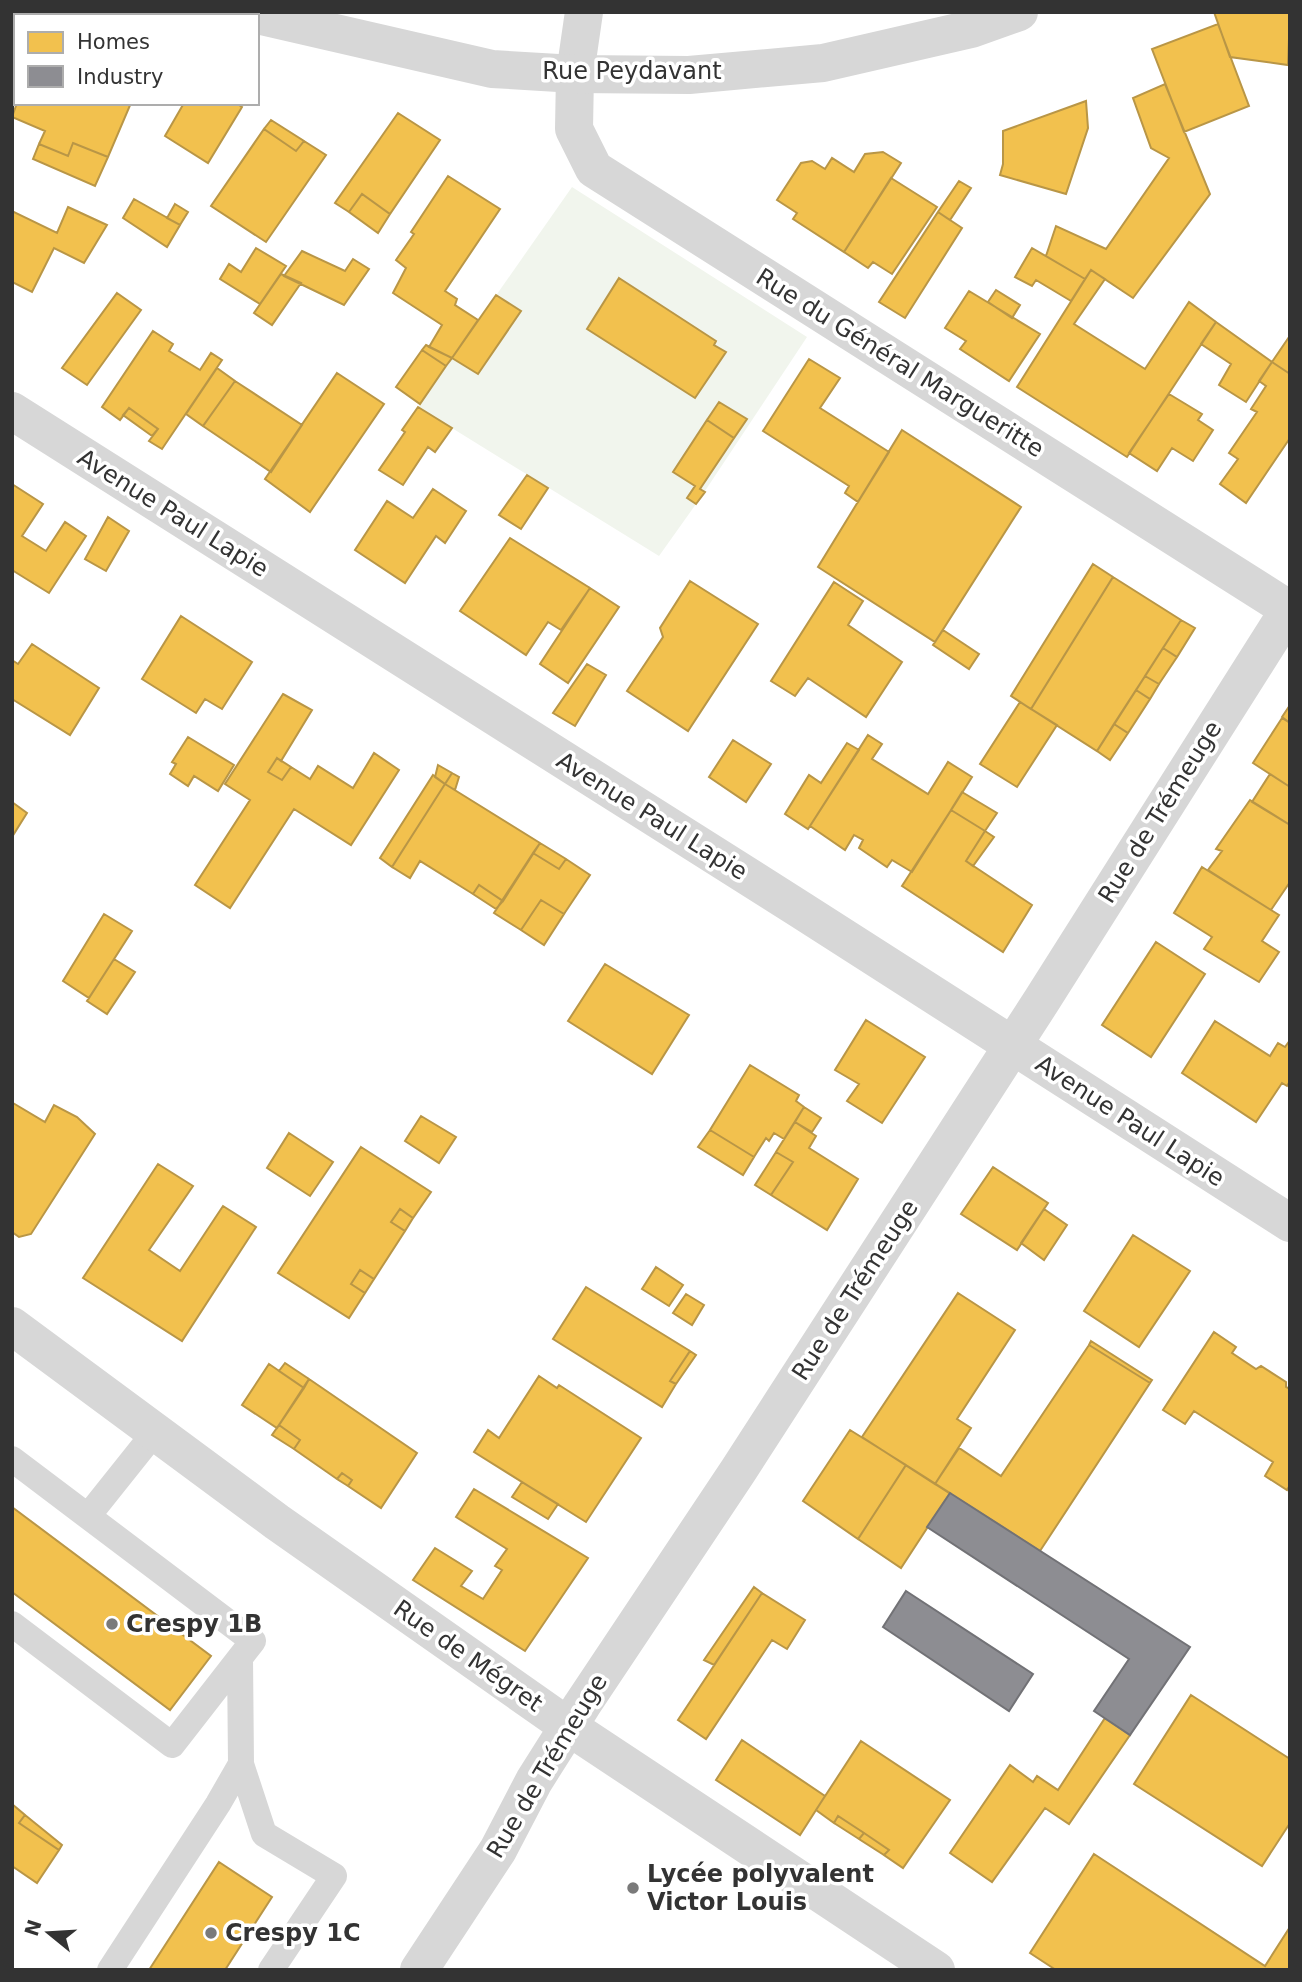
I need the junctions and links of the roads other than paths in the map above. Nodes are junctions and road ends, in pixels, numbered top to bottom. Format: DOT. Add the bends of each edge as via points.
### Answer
graph roads {
  1 [pos="584,12"];
  2 [pos="1019,12"];
  3 [pos="259,15"];
  4 [pos="575,74"];
  5 [pos="12,411"];
  6 [pos="1289,609"];
  7 [pos="1012,1045"];
  8 [pos="1290,1223"];
  9 [pos="12,1326"];
  10 [pos="155,1432"];
  11 [pos="12,1459"];
  12 [pos="88,1516"];
  13 [pos="12,1624"];
  14 [pos="240,1658"];
  15 [pos="569,1727"];
  16 [pos="241,1764"];
  17 [pos="110,1970"];
  18 [pos="271,1970"];
  19 [pos="418,1970"];
  20 [pos="936,1970"];
  1 -- 4 [label="street, Rue du Général Margueritte"];
  2 -- 4 [label="street, Rue Peydavant" via="971,29 823,63 690,75"];
  3 -- 4 [label="street, Rue Peydavant" via="492,69"];
  4 -- 6 [label="street, Rue du Général Margueritte" via="574,130 594,169"];
  5 -- 7 [label="street, Avenue Paul Lapie"];
  6 -- 7 [label="street, Rue de Trémeuge"];
  7 -- 8 [label="street, Avenue Paul Lapie"];
  7 -- 15 [label="street, Rue de Trémeuge"];
  9 -- 10 [label="street, Rue de Mégret"];
  10 -- 12 [label="lane"];
  10 -- 15 [label="street, Rue de Mégret"];
  11 -- 12 [label="lane"];
  12 -- 14 [label="lane" via="253,1641"];
  13 -- 14 [label="lane" via="172,1745"];
  14 -- 16 [label="lane"];
  15 -- 19 [label="street, Rue de Trémeuge" via="498,1850"];
  15 -- 20 [label="street, Rue de Mégret"];
  16 -- 17 [label="lane"];
  16 -- 18 [label="lane" via="264,1834 334,1876"];
}
